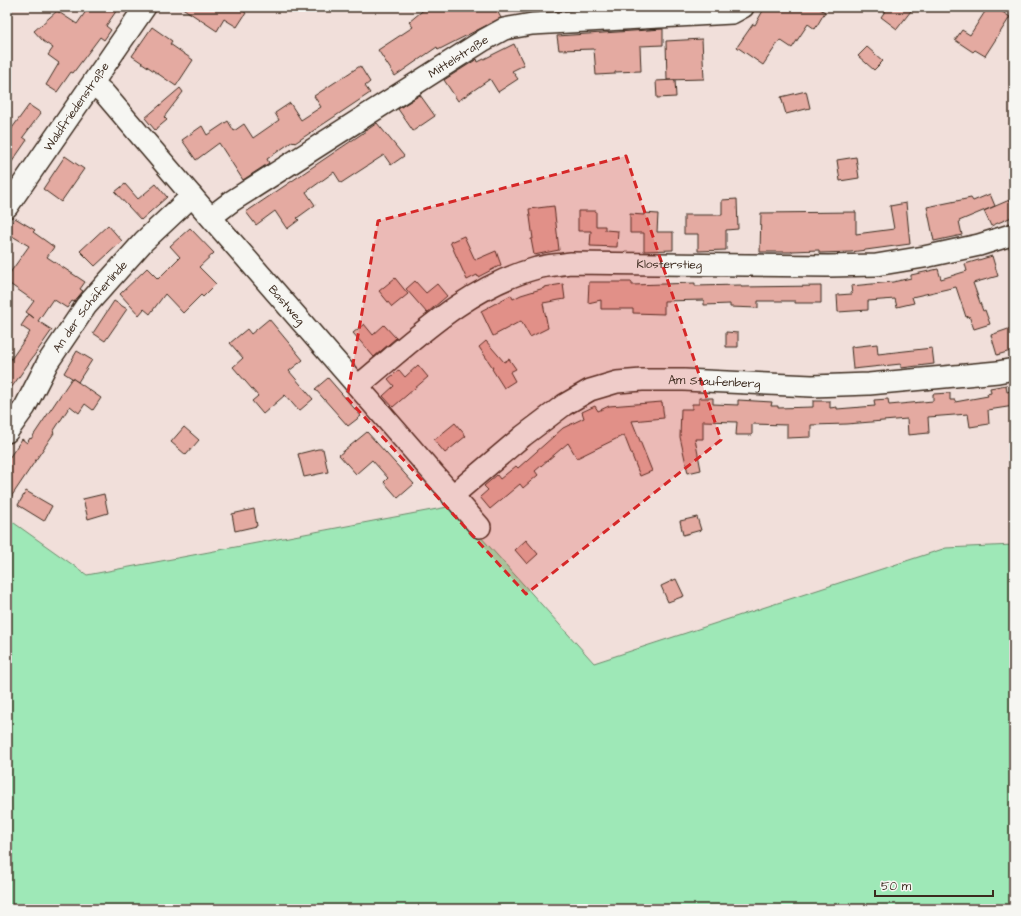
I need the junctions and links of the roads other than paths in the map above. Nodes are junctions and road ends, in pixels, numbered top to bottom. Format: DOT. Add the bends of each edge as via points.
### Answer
graph roads {
  1 [pos="145,7"];
  2 [pos="743,7"];
  3 [pos="93,84"];
  4 [pos="192,196"];
  5 [pos="7,206"];
  6 [pos="211,217"];
  7 [pos="1014,234"];
  8 [pos="1014,369"];
  9 [pos="358,386"];
  10 [pos="7,432"];
  11 [pos="452,496"];
  12 [pos="480,527"];
  1 -- 3 [label="street, Waldfriedenstraße"];
  2 -- 6 [label="street, Mittelstraße" via="732,13 532,24 504,29 232,201"];
  3 -- 4 [label="street, Bastweg" via="104,93"];
  3 -- 5 [label="street, Waldfriedenstraße"];
  4 -- 6 [label="street, Bastweg"];
  4 -- 10 [label="street, An der Schäferlinde" via="144,241 86,306 48,362 25,407"];
  6 -- 9 [label="street, Bastweg"];
  7 -- 9 [label="street, Klosterstieg" via="979,245 876,265 570,263 538,268 510,276 460,303"];
  8 -- 11 [label="street, Am Staufenberg" via="869,384 819,386 684,380 617,382 590,390 564,405"];
  9 -- 11 [label="street, Bastweg"];
  11 -- 12 [label="street, Bastweg"];
}
